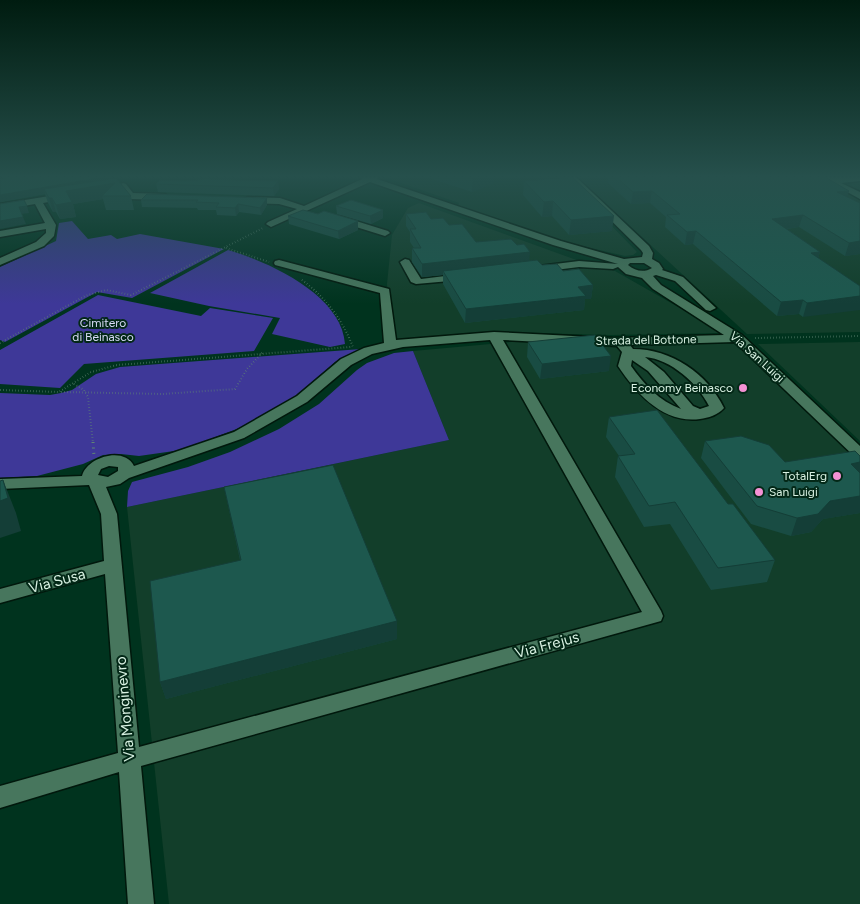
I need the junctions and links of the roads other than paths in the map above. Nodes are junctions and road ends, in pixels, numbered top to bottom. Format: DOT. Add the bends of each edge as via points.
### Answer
graph roads {
  1 [pos="48,219"];
  2 [pos="282,219"];
  3 [pos="340,219"];
  4 [pos="488,219"];
  5 [pos="615,219"];
  6 [pos="271,224"];
  7 [pos="51,225"];
  8 [pos="385,233"];
  9 [pos="0,234"];
  10 [pos="646,260"];
  11 [pos="0,262"];
  12 [pos="405,262"];
  13 [pos="278,264"];
  14 [pos="623,264"];
  15 [pos="525,270"];
  16 [pos="650,273"];
  17 [pos="468,276"];
  18 [pos="710,308"];
  19 [pos="494,336"];
  20 [pos="738,338"];
  21 [pos="396,344"];
  22 [pos="624,347"];
  23 [pos="706,414"];
  24 [pos="860,454"];
  25 [pos="122,472"];
  26 [pos="96,473"];
  27 [pos="0,484"];
  28 [pos="109,514"];
  29 [pos="113,565"];
  30 [pos="0,596"];
  31 [pos="130,758"];
  32 [pos="0,797"];
  33 [pos="141,904"];
  1 -- 7 [label="street"];
  2 -- 6 [label="street"];
  3 -- 8 [label="street"];
  4 -- 14 [label="street, Via San Luigi"];
  5 -- 10 [label="street" via="645,248 648,253"];
  7 -- 9 [label="street"];
  7 -- 11 [label="street" via="48,239"];
  10 -- 14 [label="street, Via San Luigi"];
  10 -- 16 [label="street, Via San Luigi" via="658,269"];
  12 -- 17 [label="street" via="415,280 420,282"];
  13 -- 21 [label="street" via="385,291"];
  14 -- 15 [label="street"];
  14 -- 16 [label="street, Via San Luigi" via="629,272"];
  16 -- 18 [label="street, Via San Luigi" via="679,279"];
  16 -- 20 [label="street, Via San Luigi" via="657,287"];
  19 -- 21 [label="street, Strada del Bottone"];
  19 -- 22 [label="street, Strada del Bottone"];
  19 -- 31 [label="street, Via Frejus" via="654,616"];
  20 -- 22 [label="street, Strada del Bottone"];
  20 -- 24 [label="street, Via San Luigi"];
  21 -- 25 [label="street, Strada del Bottone" via="368,351 346,362 302,399 239,435 182,456"];
  22 -- 23 [label="street" via="660,374 676,399 698,413"];
  22 -- 23 [label="street" via="627,371 663,407 689,417"];
  22 -- 23 [label="street" via="655,353 677,362 713,400 716,408"];
  25 -- 26 [label="street, Strada del Bottone" via="114,460"];
  25 -- 28 [label="street, Via Monginevro"];
  26 -- 27 [label="street, Strada del Bottone" via="40,482"];
  26 -- 28 [label="street, Via Monginevro"];
  28 -- 29 [label="street, Via Monginevro"];
  29 -- 30 [label="street, Via Susa"];
  29 -- 31 [label="street, Via Monginevro"];
  31 -- 32 [label="street"];
  31 -- 33 [label="street, Via Monginevro"];
}
